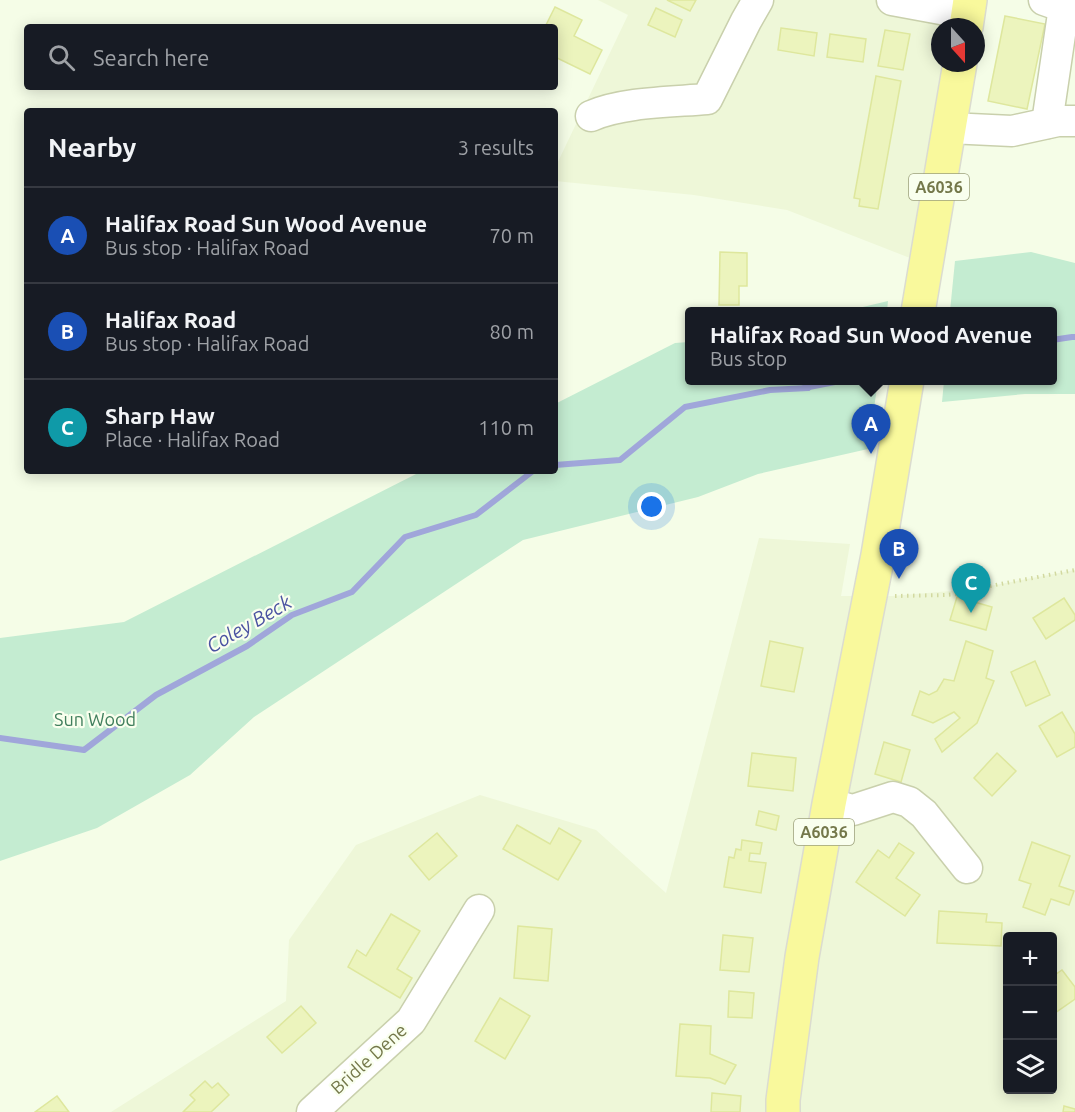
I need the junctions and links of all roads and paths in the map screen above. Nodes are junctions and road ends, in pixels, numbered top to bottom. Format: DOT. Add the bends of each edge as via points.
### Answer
graph roads {
  1 [pos="758,0"];
  2 [pos="892,0"];
  3 [pos="1044,0"];
  4 [pos="968,14"];
  5 [pos="958,72"];
  6 [pos="591,116"];
  7 [pos="1061,122"];
  8 [pos="949,128"];
  9 [pos="919,307"];
  10 [pos="906,385"];
  11 [pos="1075,570"];
  12 [pos="870,596"];
  13 [pos="830,804"];
  14 [pos="967,868"];
  15 [pos="478,910"];
  16 [pos="312,1112"];
  17 [pos="783,1112"];
  1 -- 6 [label="street" via="706,99 622,107"];
  2 -- 4 [label="street"];
  3 -- 7 [label="street" via="1064,7"];
  5 -- 8 [label="highway, A6036"];
  7 -- 8 [label="street" via="1012,131"];
  8 -- 9 [label="highway, A6036"];
  10 -- 12 [label="highway, A6036"];
  11 -- 12 [label="path" via="958,594"];
  12 -- 13 [label="highway, A6036"];
  13 -- 14 [label="street" via="854,810 892,797 909,802 924,814"];
  13 -- 17 [label="highway, A6036" via="802,957"];
  15 -- 16 [label="street, Bridle Dene" via="411,1022"];
}
